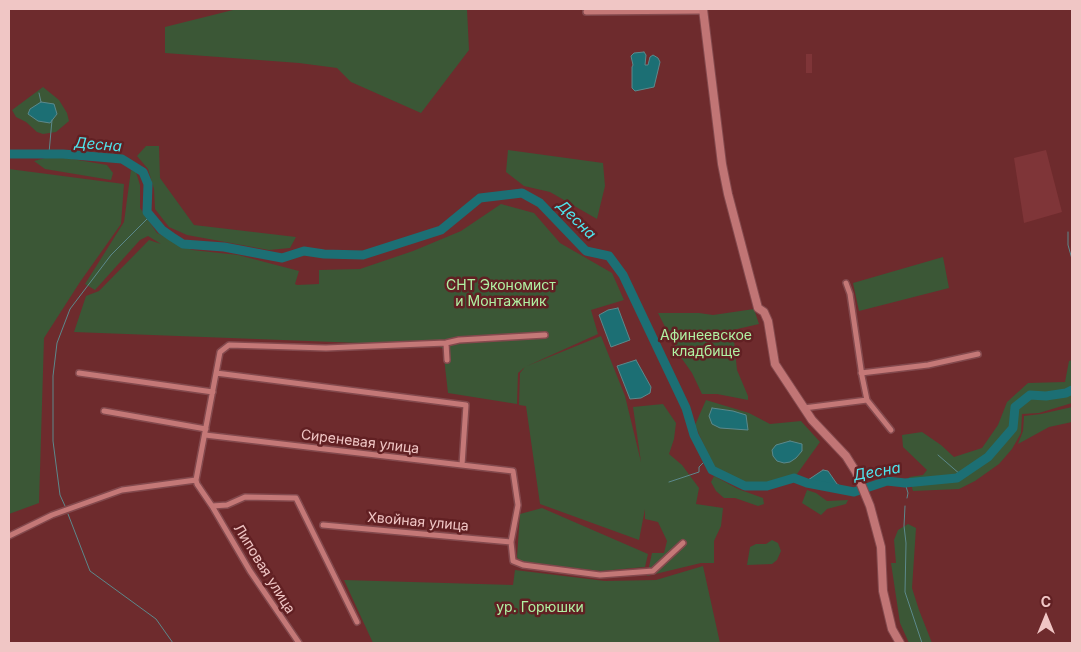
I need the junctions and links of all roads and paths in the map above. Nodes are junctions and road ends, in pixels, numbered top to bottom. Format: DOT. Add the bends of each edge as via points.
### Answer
graph roads {
  1 [pos="703,10"];
  2 [pos="586,12"];
  3 [pos="846,284"];
  4 [pos="545,335"];
  5 [pos="446,343"];
  6 [pos="978,354"];
  7 [pos="447,360"];
  8 [pos="79,373"];
  9 [pos="216,373"];
  10 [pos="861,373"];
  11 [pos="213,392"];
  12 [pos="867,400"];
  13 [pos="804,408"];
  14 [pos="104,411"];
  15 [pos="890,430"];
  16 [pos="205,432"];
  17 [pos="462,465"];
  18 [pos="196,480"];
  19 [pos="212,506"];
  20 [pos="323,525"];
  21 [pos="9,536"];
  22 [pos="511,542"];
  23 [pos="683,543"];
  24 [pos="357,622"];
  25 [pos="298,643"];
  26 [pos="900,643"];
  1 -- 2 [label="street"];
  1 -- 13 [label="street" via="728,194 758,308 768,321 775,364"];
  3 -- 10 [label="street"];
  4 -- 5 [label="street"];
  5 -- 7 [label="street"];
  5 -- 9 [label="street" via="326,348 229,345 220,352"];
  6 -- 10 [label="street" via="928,365"];
  8 -- 11 [label="street"];
  9 -- 11 [label="street"];
  9 -- 17 [label="street" via="466,405"];
  10 -- 12 [label="street"];
  11 -- 16 [label="street"];
  12 -- 13 [label="street"];
  12 -- 15 [label="street"];
  13 -- 26 [label="street" via="846,456 867,498 881,547 883,591 892,629"];
  14 -- 16 [label="street, Сиреневая улица"];
  16 -- 17 [label="street, Сиреневая улица"];
  16 -- 18 [label="street"];
  17 -- 22 [label="street, Сиреневая улица" via="513,472 518,506"];
  18 -- 19 [label="street, Липовая улица"];
  18 -- 21 [label="street" via="122,490 52,515"];
  19 -- 24 [label="street" via="228,506 246,498 296,498"];
  19 -- 25 [label="street, Липовая улица"];
  20 -- 22 [label="street, Хвойная улица"];
  22 -- 23 [label="street" via="513,561 522,565 600,575 653,571"];
}
